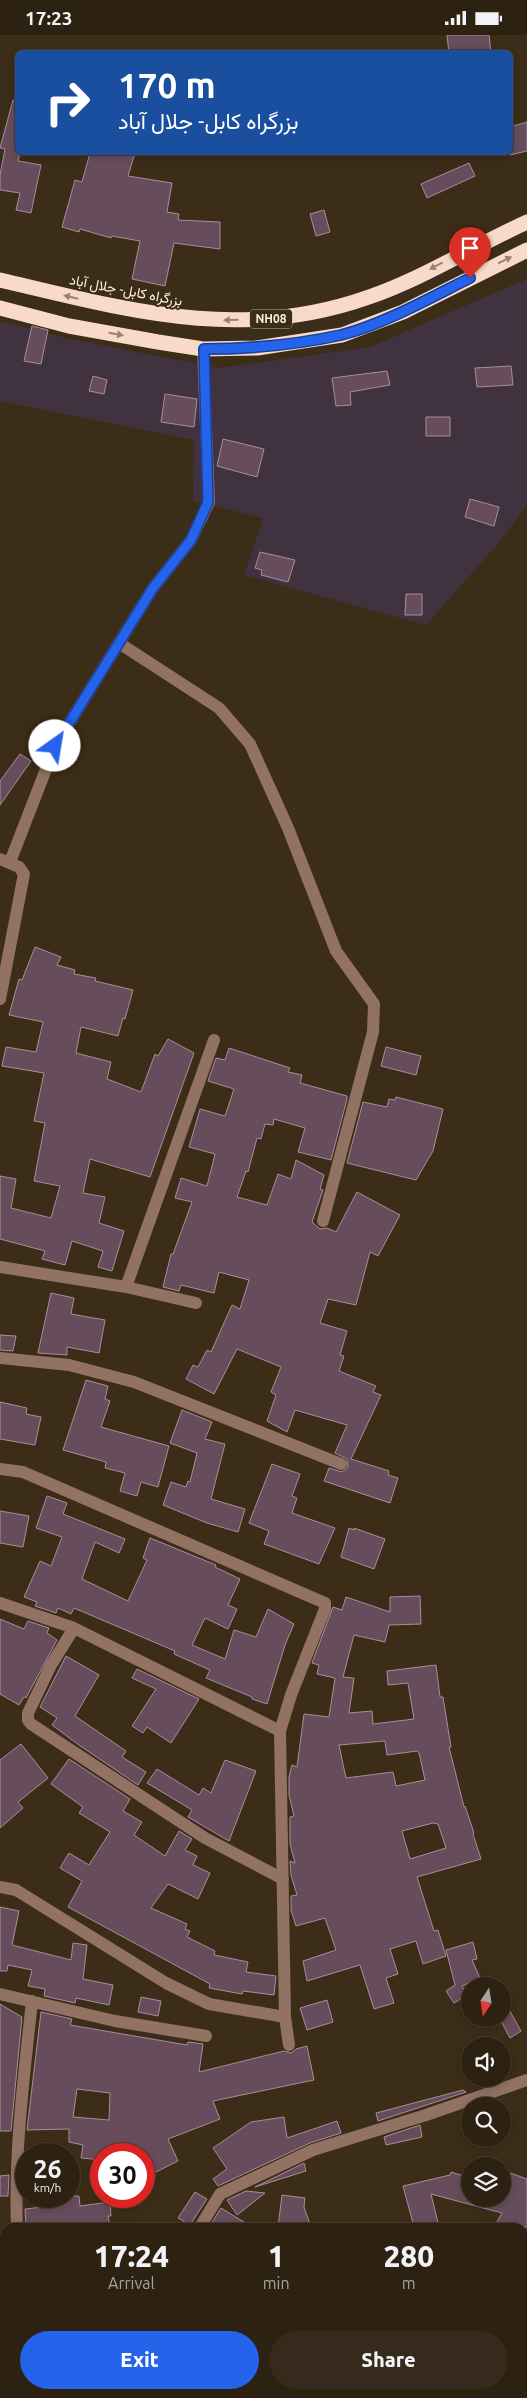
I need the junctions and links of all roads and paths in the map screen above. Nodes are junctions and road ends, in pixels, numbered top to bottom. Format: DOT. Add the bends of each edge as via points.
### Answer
graph roads {
  1 [pos="527,222"];
  2 [pos="527,250"];
  3 [pos="0,280"];
  4 [pos="0,308"];
  5 [pos="204,349"];
  6 [pos="119,643"];
  7 [pos="5,861"];
  8 [pos="0,999"];
  9 [pos="214,1040"];
  10 [pos="323,1221"];
  11 [pos="0,1267"];
  12 [pos="126,1287"];
  13 [pos="196,1303"];
  14 [pos="0,1358"];
  15 [pos="341,1464"];
  16 [pos="0,1469"];
  17 [pos="0,1603"];
  18 [pos="74,1628"];
  19 [pos="280,1731"];
  20 [pos="283,1879"];
  21 [pos="0,1887"];
  22 [pos="0,1995"];
  23 [pos="32,2001"];
  24 [pos="285,2017"];
  25 [pos="206,2036"];
  26 [pos="289,2045"];
  27 [pos="527,2080"];
  28 [pos="18,2223"];
  29 [pos="202,2223"];
  1 -- 3 [label="highway, بزرگراه کابل- جلال آباد / NH08, one-way" via="370,297 325,311 283,319 209,321 152,315"];
  5 -- 2 [label="highway, NH08, one-way" via="257,348 342,335 403,312"];
  4 -- 5 [label="highway, NH08, one-way" via="69,326"];
  5 -- 6 [label="street" via="208,502 191,540 153,588"];
  6 -- 7 [label="street" via="55,746"];
  6 -- 10 [label="street" via="219,708 250,744 288,828 336,951 374,1004 373,1032"];
  7 -- 8 [label="street" via="19,867 24,874"];
  9 -- 12 [label="street"];
  11 -- 12 [label="street"];
  12 -- 13 [label="street"];
  14 -- 15 [label="street" via="69,1365 134,1382"];
  16 -- 19 [label="street" via="23,1472 325,1603"];
  17 -- 18 [label="street"];
  18 -- 19 [label="street"];
  18 -- 20 [label="street" via="51,1665 28,1713 31,1724 205,1838"];
  19 -- 20 [label="street"];
  20 -- 24 [label="street"];
  21 -- 24 [label="street" via="16,1890 166,1983 209,2004"];
  22 -- 23 [label="street"];
  23 -- 25 [label="street" via="115,2021"];
  23 -- 28 [label="street" via="18,2137"];
  24 -- 26 [label="street"];
  27 -- 29 [label="street" via="313,2150 220,2194"];
}
